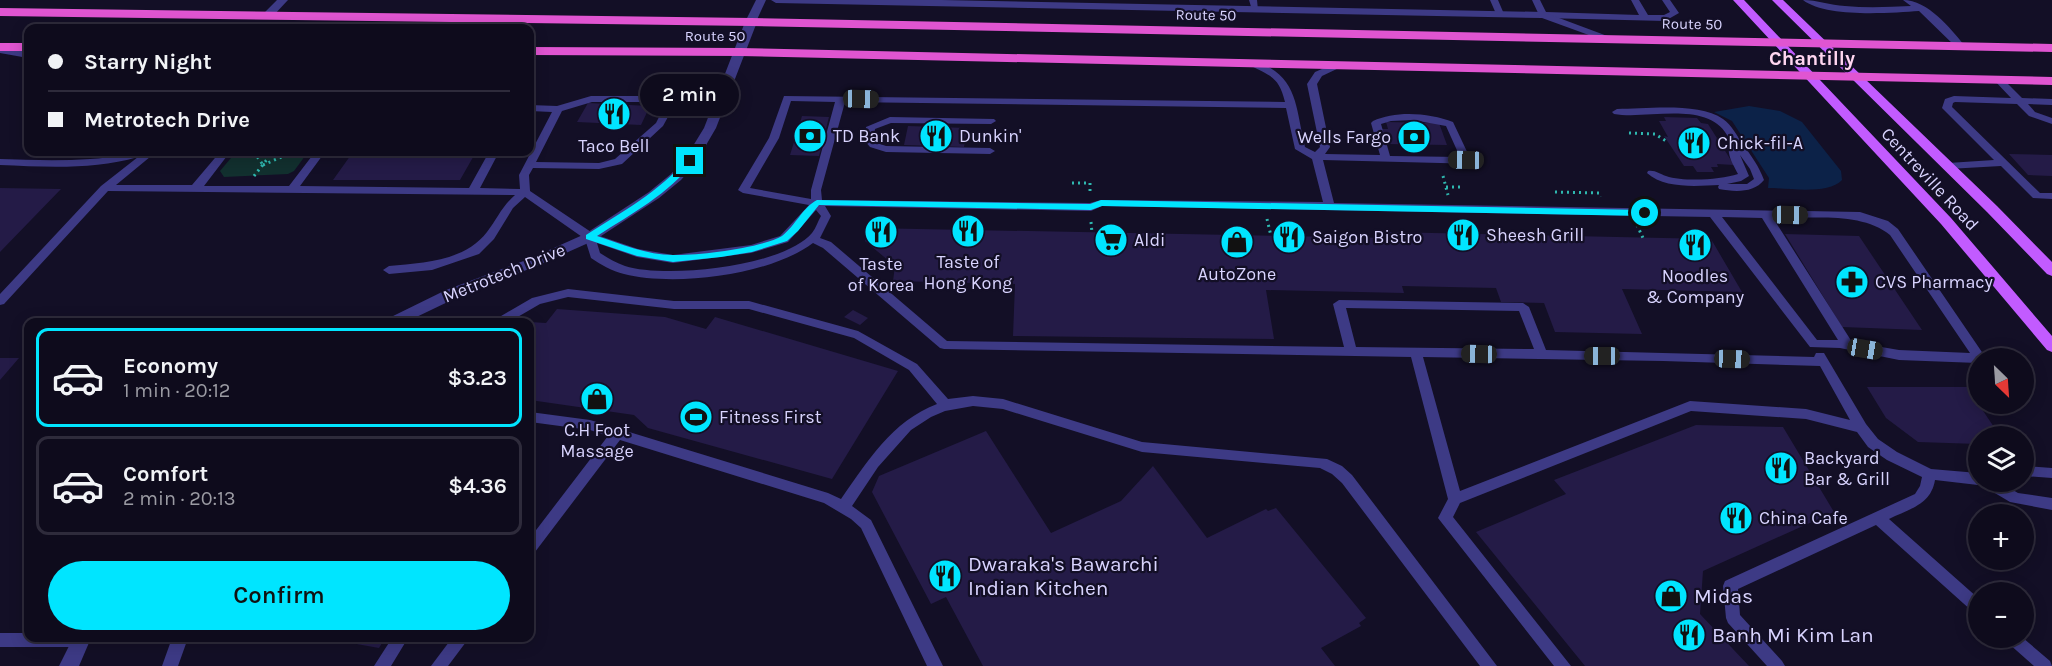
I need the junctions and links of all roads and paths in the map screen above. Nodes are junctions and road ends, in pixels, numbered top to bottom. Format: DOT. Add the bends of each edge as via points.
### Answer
graph roads {
  1 [pos="283,0"];
  2 [pos="761,0"];
  3 [pos="776,0"];
  4 [pos="1494,0"];
  5 [pos="1536,0"];
  6 [pos="1635,0"];
  7 [pos="1666,0"];
  8 [pos="1738,0"];
  9 [pos="1777,0"];
  10 [pos="1807,0"];
  11 [pos="1907,0"];
  12 [pos="942,1"];
  13 [pos="1060,2"];
  14 [pos="1254,4"];
  15 [pos="1919,9"];
  16 [pos="0,12"];
  17 [pos="269,14"];
  18 [pos="1500,14"];
  19 [pos="1543,15"];
  20 [pos="1645,17"];
  21 [pos="751,22"];
  22 [pos="1612,39"];
  23 [pos="1777,42"];
  24 [pos="1821,42"];
  25 [pos="1960,46"];
  26 [pos="24,47"];
  27 [pos="2052,48"];
  28 [pos="0,49"];
  29 [pos="534,51"];
  30 [pos="740,52"];
  31 [pos="24,54"];
  32 [pos="1252,63"];
  33 [pos="1338,65"];
  34 [pos="1808,76"];
  35 [pos="1855,76"];
  36 [pos="1999,80"];
  37 [pos="2052,81"];
  38 [pos="840,99"];
  39 [pos="2018,101"];
  40 [pos="2052,102"];
  41 [pos="1289,105"];
  42 [pos="534,108"];
  43 [pos="558,109"];
  44 [pos="1617,112"];
  45 [pos="991,121"];
  46 [pos="2052,121"];
  47 [pos="1629,133"];
  48 [pos="1666,141"];
  49 [pos="990,151"];
  50 [pos="534,155"];
  51 [pos="133,156"];
  52 [pos="144,156"];
  53 [pos="222,156"];
  54 [pos="256,156"];
  55 [pos="270,156"];
  56 [pos="283,156"];
  57 [pos="317,156"];
  58 [pos="492,156"];
  59 [pos="534,156"];
  60 [pos="1317,158"];
  61 [pos="1386,159"];
  62 [pos="1466,160"];
  63 [pos="1479,161"];
  64 [pos="0,162"];
  65 [pos="2003,163"];
  66 [pos="262,165"];
  67 [pos="529,165"];
  68 [pos="1948,166"];
  69 [pos="1652,173"];
  70 [pos="254,176"];
  71 [pos="1446,187"];
  72 [pos="1462,187"];
  73 [pos="105,188"];
  74 [pos="196,188"];
  75 [pos="293,189"];
  76 [pos="473,191"];
  77 [pos="525,192"];
  78 [pos="2052,196"];
  79 [pos="817,202"];
  80 [pos="1329,206"];
  81 [pos="1714,214"];
  82 [pos="1767,215"];
  83 [pos="590,237"];
  84 [pos="813,239"];
  85 [pos="389,270"];
  86 [pos="2052,271"];
  87 [pos="0,302"];
  88 [pos="402,318"];
  89 [pos="507,318"];
  90 [pos="1814,344"];
  91 [pos="1848,345"];
  92 [pos="2052,346"];
  93 [pos="1351,352"];
  94 [pos="1416,353"];
  95 [pos="1542,355"];
  96 [pos="1823,362"];
  97 [pos="946,406"];
  98 [pos="534,418"];
  99 [pos="1861,428"];
  100 [pos="617,434"];
  101 [pos="2034,472"];
  102 [pos="2052,473"];
  103 [pos="1929,474"];
  104 [pos="1968,478"];
  105 [pos="2004,492"];
  106 [pos="1455,499"];
  107 [pos="2052,504"];
  108 [pos="843,507"];
  109 [pos="1878,518"];
  110 [pos="534,543"];
  111 [pos="1968,598"];
  112 [pos="0,640"];
  113 [pos="24,640"];
  114 [pos="81,642"];
  115 [pos="179,642"];
  116 [pos="397,642"];
  117 [pos="458,642"];
  118 [pos="2024,648"];
  119 [pos="69,666"];
  120 [pos="170,666"];
  121 [pos="382,666"];
  122 [pos="439,666"];
  123 [pos="935,666"];
  124 [pos="1489,666"];
  125 [pos="1563,666"];
  126 [pos="1777,666"];
  127 [pos="2045,666"];
  1 -- 17 [label="street"];
  2 -- 21 [label="street, Metrotech Drive"];
  3 -- 12 [label="street"];
  4 -- 18 [label="lane"];
  5 -- 19 [label="lane"];
  6 -- 20 [label="lane"];
  7 -- 20 [label="lane" via="1675,13 1665,18"];
  8 -- 23 [label="main road, Centreville Road"];
  9 -- 24 [label="main road, Centreville Road"];
  10 -- 15 [label="lane" via="1824,6"];
  11 -- 15 [label="lane"];
  12 -- 13 [label="street"];
  13 -- 14 [label="street"];
  14 -- 18 [label="street"];
  15 -- 25 [label="lane" via="1928,13"];
  16 -- 17 [label="highway, Route 50"];
  17 -- 21 [label="highway, Route 50"];
  18 -- 19 [label="street"];
  19 -- 20 [label="lane"];
  19 -- 22 [label="street"];
  21 -- 22 [label="highway, Route 50"];
  21 -- 30 [label="street, Metrotech Drive"];
  22 -- 23 [label="highway, Route 50"];
  23 -- 24 [label="highway, Route 50"];
  23 -- 34 [label="main road, Centreville Road"];
  24 -- 25 [label="highway, Route 50"];
  24 -- 35 [label="main road, Centreville Road"];
  25 -- 27 [label="highway, Route 50"];
  26 -- 28 [label="highway"];
  28 -- 31 [label="lane"];
  29 -- 30 [label="highway, Route 50"];
  30 -- 32 [label="highway, Route 50"];
  30 -- 83 [label="street, Metrotech Drive" via="710,128 690,161 654,195"];
  32 -- 33 [label="highway, Route 50"];
  32 -- 41 [label="lane" via="1281,78"];
  33 -- 34 [label="highway, Route 50"];
  33 -- 60 [label="lane" via="1318,74 1312,84 1325,147"];
  34 -- 35 [label="highway, Route 50"];
  34 -- 92 [label="main road, Centreville Road" via="1946,221"];
  35 -- 36 [label="highway, Route 50"];
  35 -- 68 [label="main road, Centreville Road"];
  36 -- 37 [label="highway, Route 50"];
  36 -- 39 [label="lane"];
  38 -- 41 [label="lane"];
  38 -- 79 [label="lane" via="816,190"];
  38 -- 79 [label="lane" via="787,98 774,138 743,190"];
  39 -- 40 [label="lane"];
  39 -- 46 [label="lane" via="2032,114"];
  39 -- 65 [label="lane" via="1948,101 1947,108"];
  41 -- 60 [label="lane" via="1300,149"];
  42 -- 43 [label="lane"];
  43 -- 50 [label="lane"];
  43 -- 67 [label="lane" via="591,99 654,99 669,106 660,124 618,162 598,166"];
  44 -- 69 [label="lane" via="1711,116 1726,126 1759,180 1748,187 1671,186"];
  45 -- 49 [label="lane" via="890,120 871,127 868,133 876,148"];
  47 -- 48 [label="path" via="1655,134"];
  51 -- 64 [label="lane" via="110,162"];
  52 -- 73 [label="lane"];
  53 -- 74 [label="lane"];
  54 -- 66 [label="path"];
  55 -- 66 [label="path"];
  56 -- 66 [label="path"];
  57 -- 75 [label="lane"];
  58 -- 76 [label="lane"];
  59 -- 67 [label="lane"];
  60 -- 61 [label="lane"];
  60 -- 80 [label="lane"];
  61 -- 62 [label="lane"];
  61 -- 62 [label="lane" via="1376,126 1380,119 1435,118 1452,126"];
  62 -- 63 [label="lane"];
  65 -- 68 [label="lane"];
  65 -- 78 [label="lane" via="2037,196"];
  66 -- 70 [label="path"];
  67 -- 77 [label="lane" via="524,175"];
  68 -- 86 [label="main road, Centreville Road"];
  71 -- 72 [label="path"];
  73 -- 74 [label="lane"];
  73 -- 87 [label="lane"];
  74 -- 75 [label="lane"];
  75 -- 76 [label="lane"];
  76 -- 77 [label="lane"];
  77 -- 83 [label="lane"];
  77 -- 85 [label="lane" via="509,206 475,251 432,266"];
  79 -- 80 [label="lane" via="1042,207 1091,207 1101,203"];
  79 -- 83 [label="lane" via="783,239 721,254 673,258 637,253"];
  79 -- 84 [label="lane" via="826,216 825,224"];
  80 -- 81 [label="lane"];
  81 -- 82 [label="lane"];
  81 -- 90 [label="lane"];
  82 -- 91 [label="lane"];
  82 -- 91 [label="lane" via="1860,216 1884,224 1894,232 1980,358 1899,355"];
  83 -- 84 [label="lane" via="595,255 612,266 669,274 777,259"];
  83 -- 88 [label="street, Metrotech Drive"];
  84 -- 93 [label="lane" via="827,245 944,345"];
  89 -- 97 [label="lane" via="536,301 568,293 674,305 749,305 858,335 914,367"];
  90 -- 91 [label="lane"];
  90 -- 96 [label="lane"];
  93 -- 94 [label="lane"];
  93 -- 95 [label="lane" via="1339,304 1523,307"];
  94 -- 95 [label="lane"];
  94 -- 106 [label="lane"];
  95 -- 96 [label="lane"];
  96 -- 99 [label="lane"];
  97 -- 108 [label="lane" via="923,415 896,435"];
  97 -- 124 [label="lane" via="983,399 1142,447 1322,463 1337,470"];
  98 -- 100 [label="lane" via="590,425"];
  99 -- 103 [label="lane" via="1874,443"];
  99 -- 106 [label="lane" via="1806,414 1690,406"];
  100 -- 108 [label="lane" via="828,499"];
  100 -- 110 [label="lane"];
  101 -- 102 [label="lane"];
  103 -- 104 [label="lane"];
  103 -- 109 [label="lane" via="1920,498"];
  105 -- 107 [label="lane" via="2014,498"];
  106 -- 125 [label="lane" via="1445,518"];
  108 -- 123 [label="lane" via="866,524"];
  109 -- 111 [label="lane"];
  109 -- 126 [label="lane" via="1730,586 1733,618"];
  112 -- 113 [label="lane"];
  114 -- 119 [label="street"];
  115 -- 120 [label="lane"];
  116 -- 121 [label="lane"];
  117 -- 122 [label="lane"];
  118 -- 127 [label="lane"];
}
